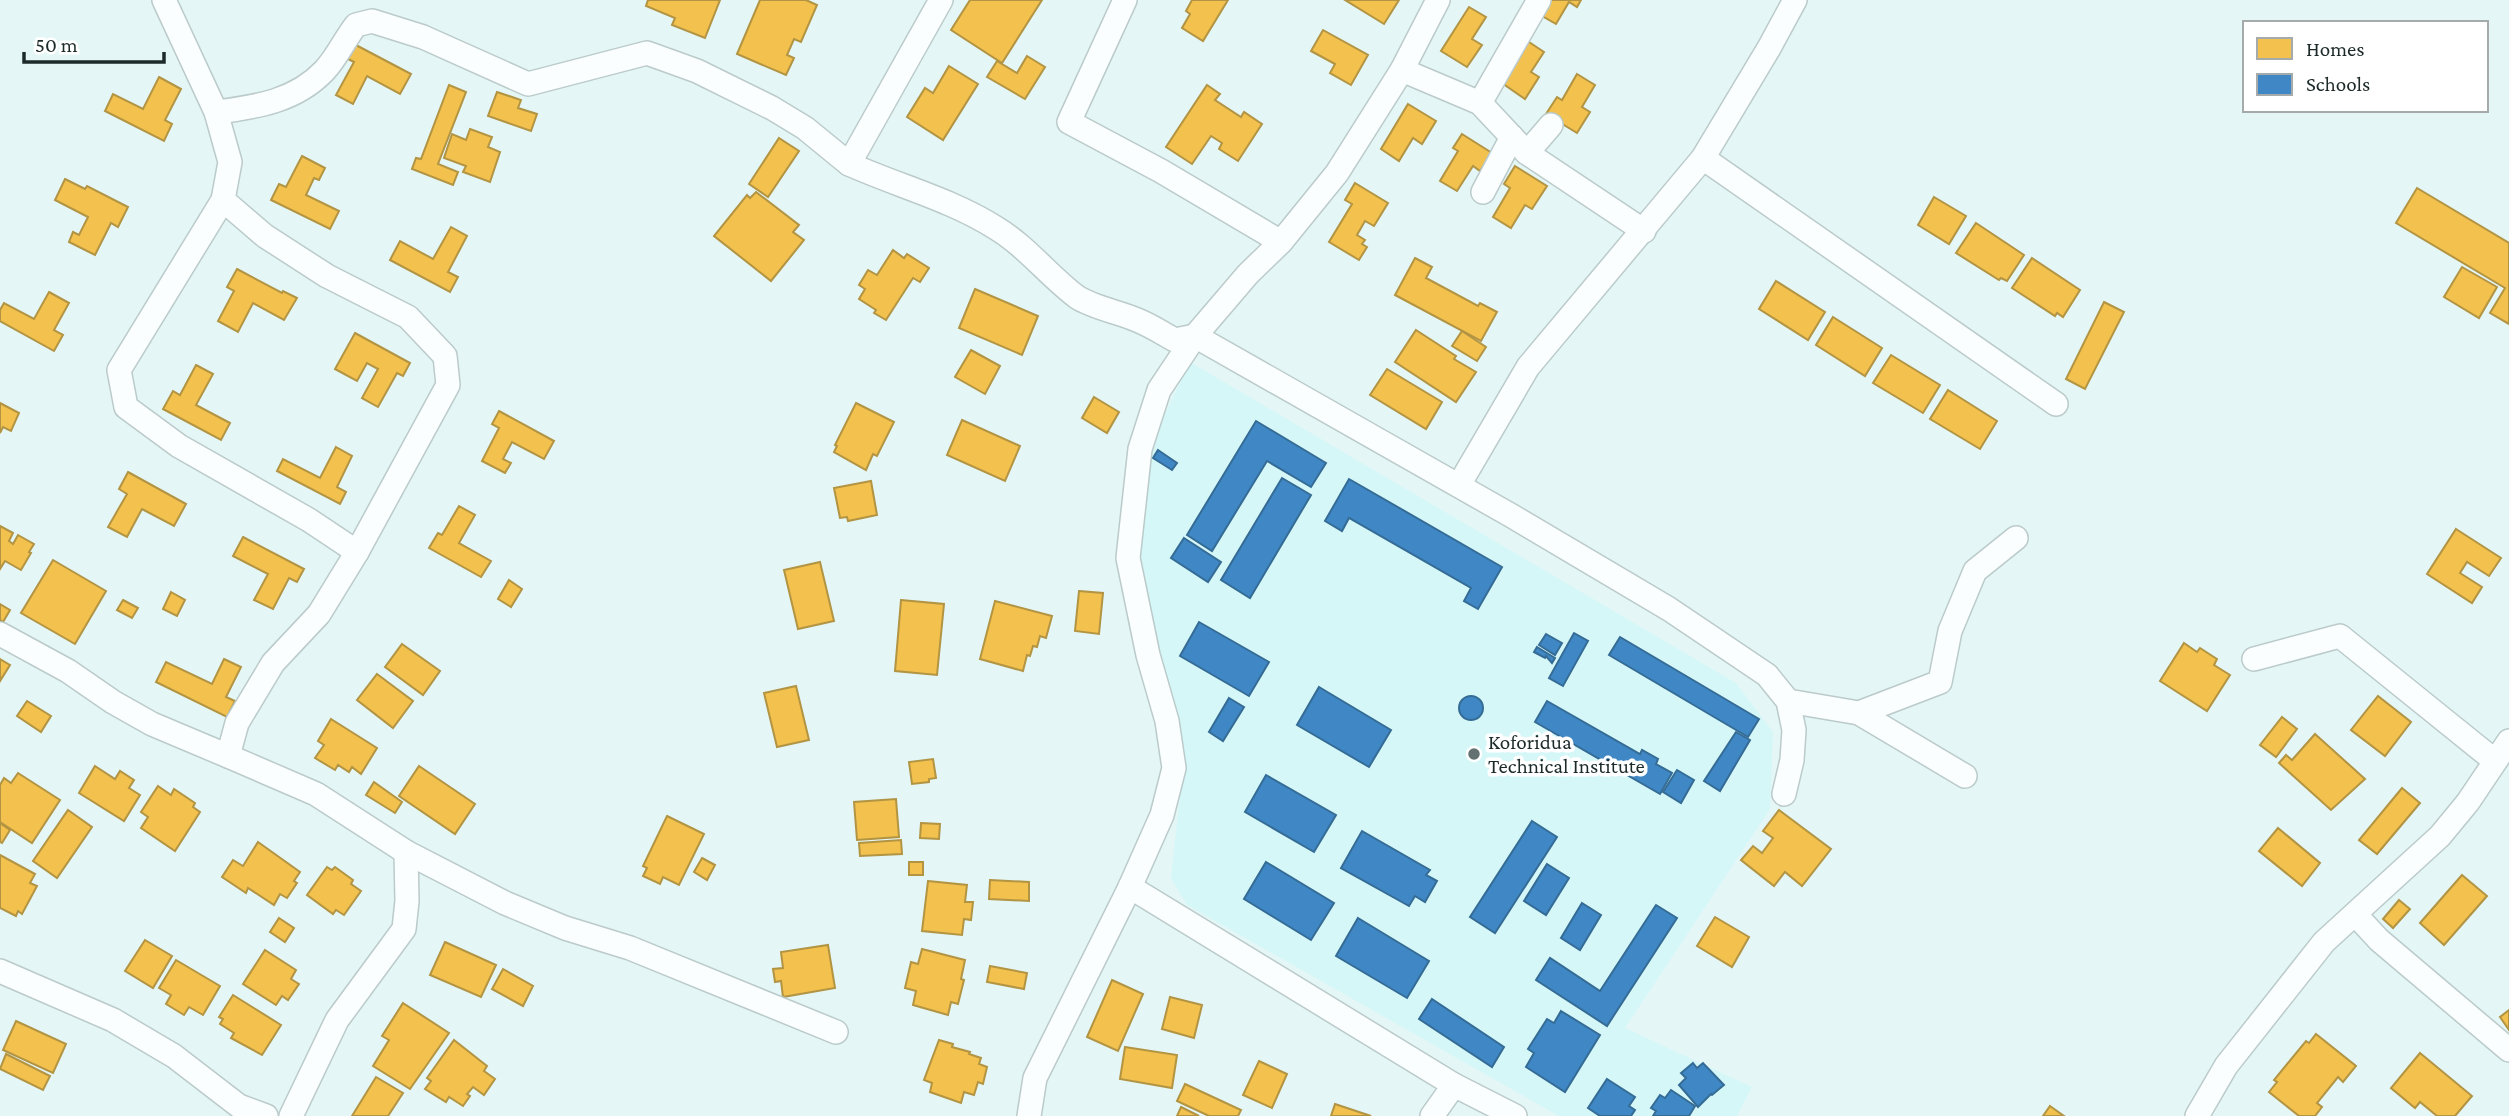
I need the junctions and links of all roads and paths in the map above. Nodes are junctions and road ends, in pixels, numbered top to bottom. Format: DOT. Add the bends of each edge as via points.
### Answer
graph roads {
  1 [pos="164,0"];
  2 [pos="941,0"];
  3 [pos="1125,0"];
  4 [pos="1438,0"];
  5 [pos="1539,0"];
  6 [pos="1795,0"];
  7 [pos="1402,70"];
  8 [pos="1480,103"];
  9 [pos="216,112"];
  10 [pos="1550,125"];
  11 [pos="1520,145"];
  12 [pos="1703,159"];
  13 [pos="849,164"];
  14 [pos="1483,192"];
  15 [pos="223,200"];
  16 [pos="1644,231"];
  17 [pos="1281,242"];
  18 [pos="1195,336"];
  19 [pos="2056,404"];
  20 [pos="1459,485"];
  21 [pos="2016,538"];
  22 [pos="357,552"];
  23 [pos="0,634"];
  24 [pos="2253,659"];
  25 [pos="1788,701"];
  26 [pos="1859,713"];
  27 [pos="2509,741"];
  28 [pos="228,756"];
  29 [pos="2496,761"];
  30 [pos="1965,776"];
  31 [pos="1784,794"];
  32 [pos="405,852"];
  33 [pos="1130,887"];
  34 [pos="2355,914"];
  35 [pos="0,971"];
  36 [pos="836,1032"];
  37 [pos="2509,1050"];
  38 [pos="1454,1085"];
  39 [pos="266,1116"];
  40 [pos="291,1116"];
  41 [pos="1028,1116"];
  42 [pos="1432,1116"];
  43 [pos="1516,1116"];
  44 [pos="2197,1116"];
  1 -- 9 [label="street"];
  2 -- 13 [label="street"];
  3 -- 17 [label="street" via="1069,122"];
  4 -- 7 [label="street"];
  5 -- 8 [label="street"];
  6 -- 12 [label="street"];
  7 -- 8 [label="street"];
  7 -- 17 [label="street" via="1337,173"];
  8 -- 11 [label="street"];
  9 -- 13 [label="street" via="262,106 304,90 327,68 356,25 372,21 423,37 528,83 647,53 697,71 772,108 806,128"];
  9 -- 15 [label="street" via="230,162"];
  10 -- 11 [label="street"];
  11 -- 14 [label="street"];
  11 -- 16 [label="street"];
  12 -- 16 [label="street"];
  12 -- 19 [label="street"];
  13 -- 18 [label="street" via="964,210 998,229 1079,298 1141,321 1175,340"];
  15 -- 22 [label="street" via="265,236 317,269 408,317 446,356 448,385"];
  15 -- 22 [label="street" via="119,370 126,407 179,446"];
  16 -- 20 [label="street" via="1528,367"];
  17 -- 18 [label="street"];
  18 -- 20 [label="street"];
  18 -- 33 [label="street" via="1159,390 1140,449 1128,558 1174,768 1162,815"];
  20 -- 25 [label="street" via="1680,616 1768,675"];
  21 -- 26 [label="street" via="1975,571 1950,631 1940,682"];
  22 -- 28 [label="street" via="319,614 273,663 237,723"];
  23 -- 28 [label="street" via="152,724"];
  24 -- 29 [label="street" via="2340,636"];
  25 -- 26 [label="street"];
  25 -- 31 [label="street" via="1794,730"];
  26 -- 30 [label="street"];
  27 -- 29 [label="street"];
  28 -- 32 [label="street" via="316,794"];
  29 -- 34 [label="street" via="2440,836"];
  32 -- 36 [label="street" via="505,903"];
  32 -- 40 [label="street" via="404,929 337,1020"];
  33 -- 38 [label="street"];
  33 -- 41 [label="street" via="1035,1078"];
  34 -- 37 [label="street" via="2379,940"];
  34 -- 44 [label="street" via="2324,942 2234,1055"];
  35 -- 39 [label="street" via="113,1020 174,1056 239,1106"];
  38 -- 42 [label="street"];
  38 -- 43 [label="street"];
}
